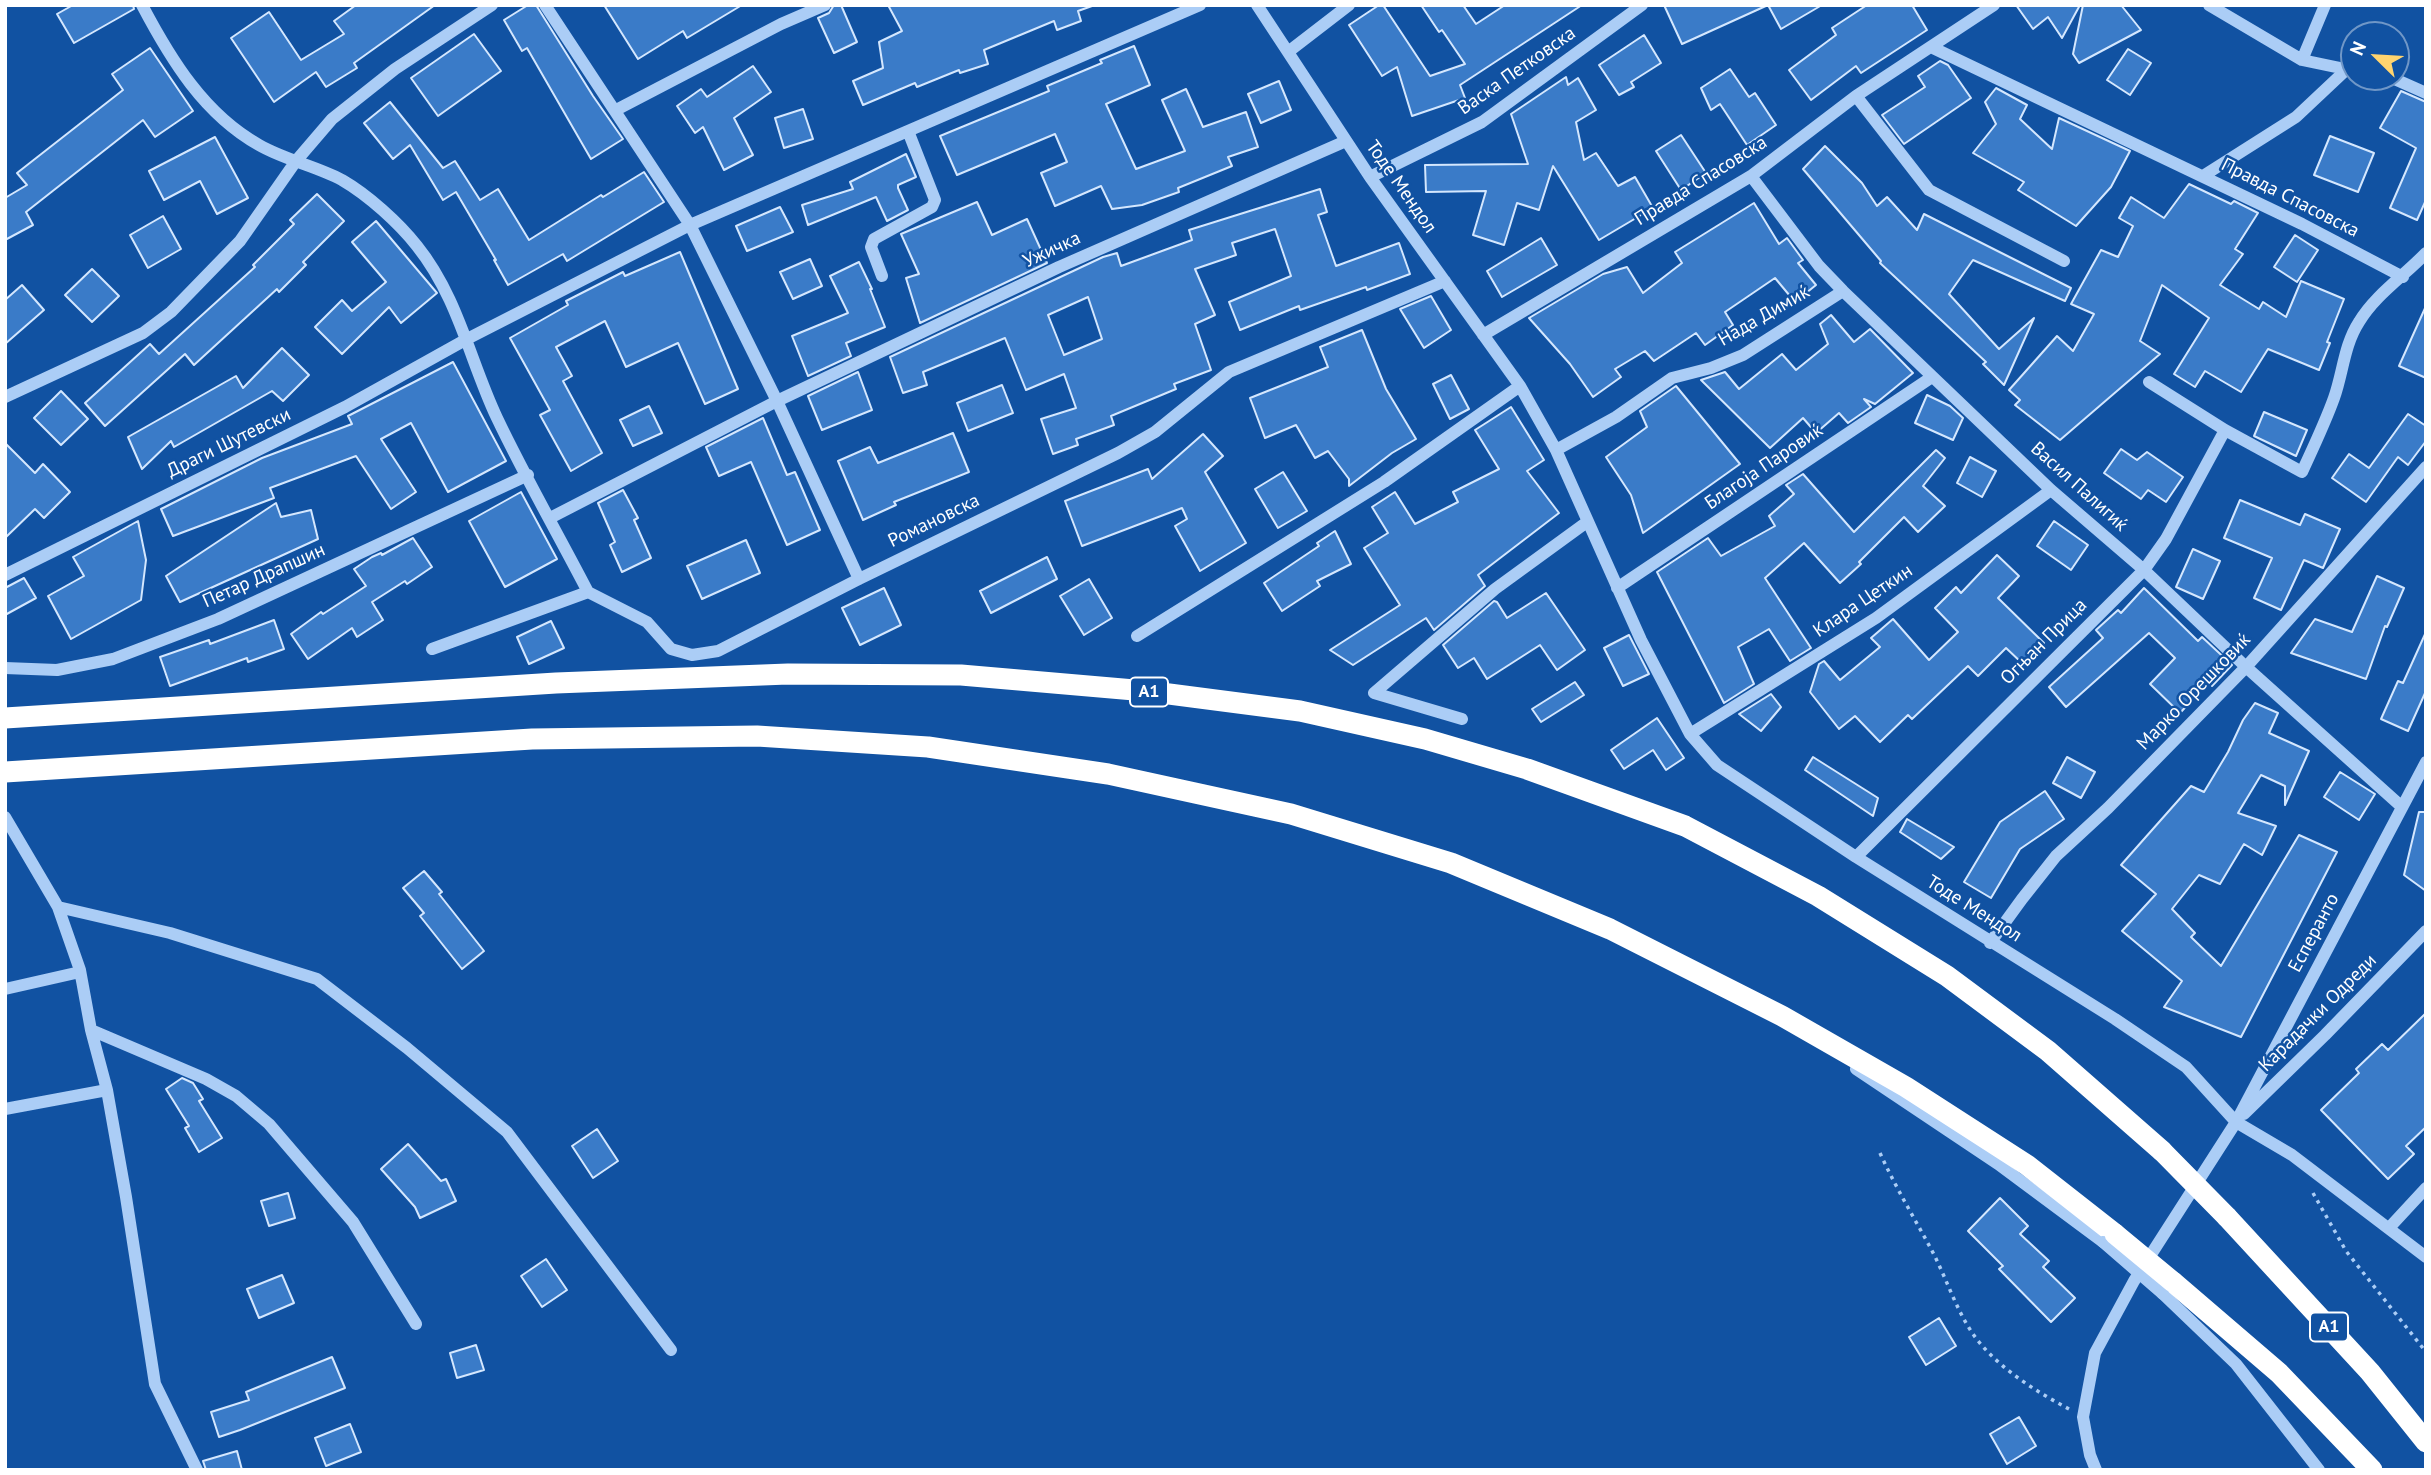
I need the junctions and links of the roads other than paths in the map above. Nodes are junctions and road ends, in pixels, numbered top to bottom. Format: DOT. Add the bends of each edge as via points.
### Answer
graph roads {
  1 [pos="142,5"];
  2 [pos="492,5"];
  3 [pos="545,5"];
  4 [pos="825,5"];
  5 [pos="1200,5"];
  6 [pos="1257,5"];
  7 [pos="1349,5"];
  8 [pos="1643,5"];
  9 [pos="1994,5"];
  10 [pos="2209,5"];
  11 [pos="2325,5"];
  12 [pos="1931,47"];
  13 [pos="1288,52"];
  14 [pos="2301,60"];
  15 [pos="2340,68"];
  16 [pos="2340,79"];
  17 [pos="2410,86"];
  18 [pos="2426,93"];
  19 [pos="1856,96"];
  20 [pos="616,110"];
  21 [pos="908,131"];
  22 [pos="1346,141"];
  23 [pos="296,161"];
  24 [pos="1751,176"];
  25 [pos="2203,176"];
  26 [pos="1370,177"];
  27 [pos="690,225"];
  28 [pos="2426,253"];
  29 [pos="2064,261"];
  30 [pos="882,276"];
  31 [pos="2403,277"];
  32 [pos="1445,281"];
  33 [pos="1843,291"];
  34 [pos="1483,335"];
  35 [pos="467,339"];
  36 [pos="1932,377"];
  37 [pos="2149,382"];
  38 [pos="1520,386"];
  39 [pos="5,397"];
  40 [pos="777,401"];
  41 [pos="2225,430"];
  42 [pos="1556,450"];
  43 [pos="2426,467"];
  44 [pos="528,475"];
  45 [pos="2051,490"];
  46 [pos="551,518"];
  47 [pos="1587,522"];
  48 [pos="2144,570"];
  49 [pos="5,575"];
  50 [pos="859,579"];
  51 [pos="1617,588"];
  52 [pos="588,592"];
  53 [pos="1137,636"];
  54 [pos="432,649"];
  55 [pos="2246,667"];
  56 [pos="5,668"];
  57 [pos="10,718"];
  58 [pos="1462,719"];
  59 [pos="1690,734"];
  60 [pos="2426,762"];
  61 [pos="8,772"];
  62 [pos="2402,807"];
  63 [pos="5,817"];
  64 [pos="1856,857"];
  65 [pos="58,907"];
  66 [pos="2426,931"];
  67 [pos="1990,943"];
  68 [pos="80,972"];
  69 [pos="5,989"];
  70 [pos="91,1030"];
  71 [pos="107,1090"];
  72 [pos="5,1109"];
  73 [pos="2236,1122"];
  74 [pos="2426,1188"];
  75 [pos="2389,1228"];
  76 [pos="2426,1257"];
  77 [pos="2168,1288"];
  78 [pos="416,1324"];
  79 [pos="671,1350"];
  80 [pos="2426,1442"];
  81 [pos="197,1470"];
  82 [pos="2096,1470"];
  83 [pos="2319,1470"];
  84 [pos="2372,1470"];
  1 -- 23 [label="street" via="206,105 260,146"];
  2 -- 23 [label="street" via="353,102"];
  3 -- 20 [label="street"];
  4 -- 20 [label="street"];
  5 -- 21 [label="street, Драги Шутевски"];
  6 -- 13 [label="street, Тоде Мендол"];
  7 -- 13 [label="street"];
  8 -- 26 [label="street, Васка Петковска" via="1482,122"];
  9 -- 12 [label="street, Правда Спасовска"];
  10 -- 14 [label="street"];
  11 -- 14 [label="street"];
  12 -- 19 [label="street, Правда Спасовска"];
  12 -- 25 [label="street, Правда Спасовска"];
  13 -- 22 [label="street, Тоде Мендол"];
  14 -- 15 [label="street"];
  16 -- 25 [label="street" via="2296,117"];
  17 -- 18 [label="street"];
  19 -- 24 [label="street, Правда Спасовска"];
  19 -- 29 [label="street" via="1929,190"];
  20 -- 27 [label="street"];
  21 -- 27 [label="street, Драги Шутевски"];
  21 -- 30 [label="street" via="935,200 932,207 874,239 871,247"];
  22 -- 26 [label="street, Тоде Мендол"];
  22 -- 40 [label="street, Ужичка" via="1059,267"];
  23 -- 35 [label="street" via="342,180 387,215 418,247 445,288"];
  23 -- 39 [label="street" via="240,241 171,312 143,333"];
  24 -- 33 [label="street, Васил Палигиќ"];
  24 -- 34 [label="street, Правда Спасовска"];
  25 -- 31 [label="street, Правда Спасовска"];
  26 -- 32 [label="street, Тоде Мендол"];
  27 -- 35 [label="street, Драги Шутевски"];
  27 -- 40 [label="street"];
  28 -- 31 [label="street"];
  31 -- 41 [label="street" via="2378,298 2357,325 2334,397 2302,472"];
  32 -- 34 [label="street, Тоде Мендол"];
  32 -- 50 [label="street, Романовска" via="1229,372 1155,432 1118,453"];
  33 -- 36 [label="street, Васил Палигиќ"];
  33 -- 42 [label="street, Нада Димиќ" via="1742,355 1672,378"];
  34 -- 38 [label="street, Тоде Мендол"];
  35 -- 44 [label="street" via="497,417"];
  35 -- 49 [label="street, Драги Шутевски" via="345,407"];
  36 -- 45 [label="street, Васил Палигиќ"];
  36 -- 51 [label="street, Благоја Паровиќ"];
  37 -- 41 [label="street"];
  38 -- 42 [label="street, Тоде Мендол"];
  38 -- 53 [label="street" via="1384,482"];
  40 -- 46 [label="street, Ужичка"];
  40 -- 50 [label="street"];
  41 -- 48 [label="street, Огњан Прица" via="2166,539"];
  42 -- 47 [label="street, Тоде Мендол"];
  43 -- 55 [label="street, Марко Орешковиќ"];
  44 -- 46 [label="street"];
  44 -- 56 [label="street, Петар Драпшин" via="218,619 113,659 57,670"];
  45 -- 48 [label="street, Васил Палигиќ"];
  45 -- 59 [label="street, Клара Цеткин" via="1876,618"];
  46 -- 52 [label="street"];
  47 -- 51 [label="street, Тоде Мендол"];
  47 -- 58 [label="street" via="1495,589 1374,692"];
  48 -- 55 [label="street, Васил Палигиќ"];
  48 -- 64 [label="street, Огњан Прица"];
  50 -- 52 [label="street, Романовска" via="718,651 692,655 671,649 647,622"];
  51 -- 59 [label="street, Тоде Мендол"];
  52 -- 54 [label="street"];
  55 -- 62 [label="street, Васил Палигиќ"];
  55 -- 67 [label="street, Марко Орешковиќ" via="2056,856"];
  57 -- 80 [label="highway, A1, bridge" via="556,683 788,674 961,675 1146,691 1300,711 1514,765 1685,826 1818,897 1948,976 2048,1051 2162,1151 2370,1372"];
  59 -- 64 [label="street, Тоде Мендол" via="1717,765"];
  60 -- 62 [label="street, Есперанто"];
  61 -- 77 [label="highway, bridge" via="533,739 757,736 928,747 1108,774 1291,814 1438,859 1610,929 1782,1016 1906,1087 2027,1165"];
  62 -- 73 [label="street, Есперанто"];
  63 -- 65 [label="street"];
  64 -- 67 [label="street, Тоде Мендол"];
  65 -- 68 [label="street"];
  65 -- 79 [label="street" via="170,933 317,979 507,1132"];
  66 -- 73 [label="street, Карадачки Одреди"];
  67 -- 73 [label="street, Тоде Мендол" via="2186,1067"];
  68 -- 69 [label="street"];
  68 -- 70 [label="street"];
  70 -- 71 [label="street"];
  70 -- 78 [label="street" via="206,1079 236,1096 269,1124 353,1222"];
  71 -- 72 [label="street"];
  71 -- 81 [label="street" via="155,1384"];
  73 -- 75 [label="street, Тоде Мендол" via="2292,1155"];
  73 -- 82 [label="street" via="2134,1281 2095,1353 2083,1417"];
  74 -- 75 [label="street"];
  75 -- 76 [label="street, Тоде Мендол"];
  77 -- 83 [label="street" via="2236,1364"];
  77 -- 84 [label="highway" via="2279,1373"];
}
